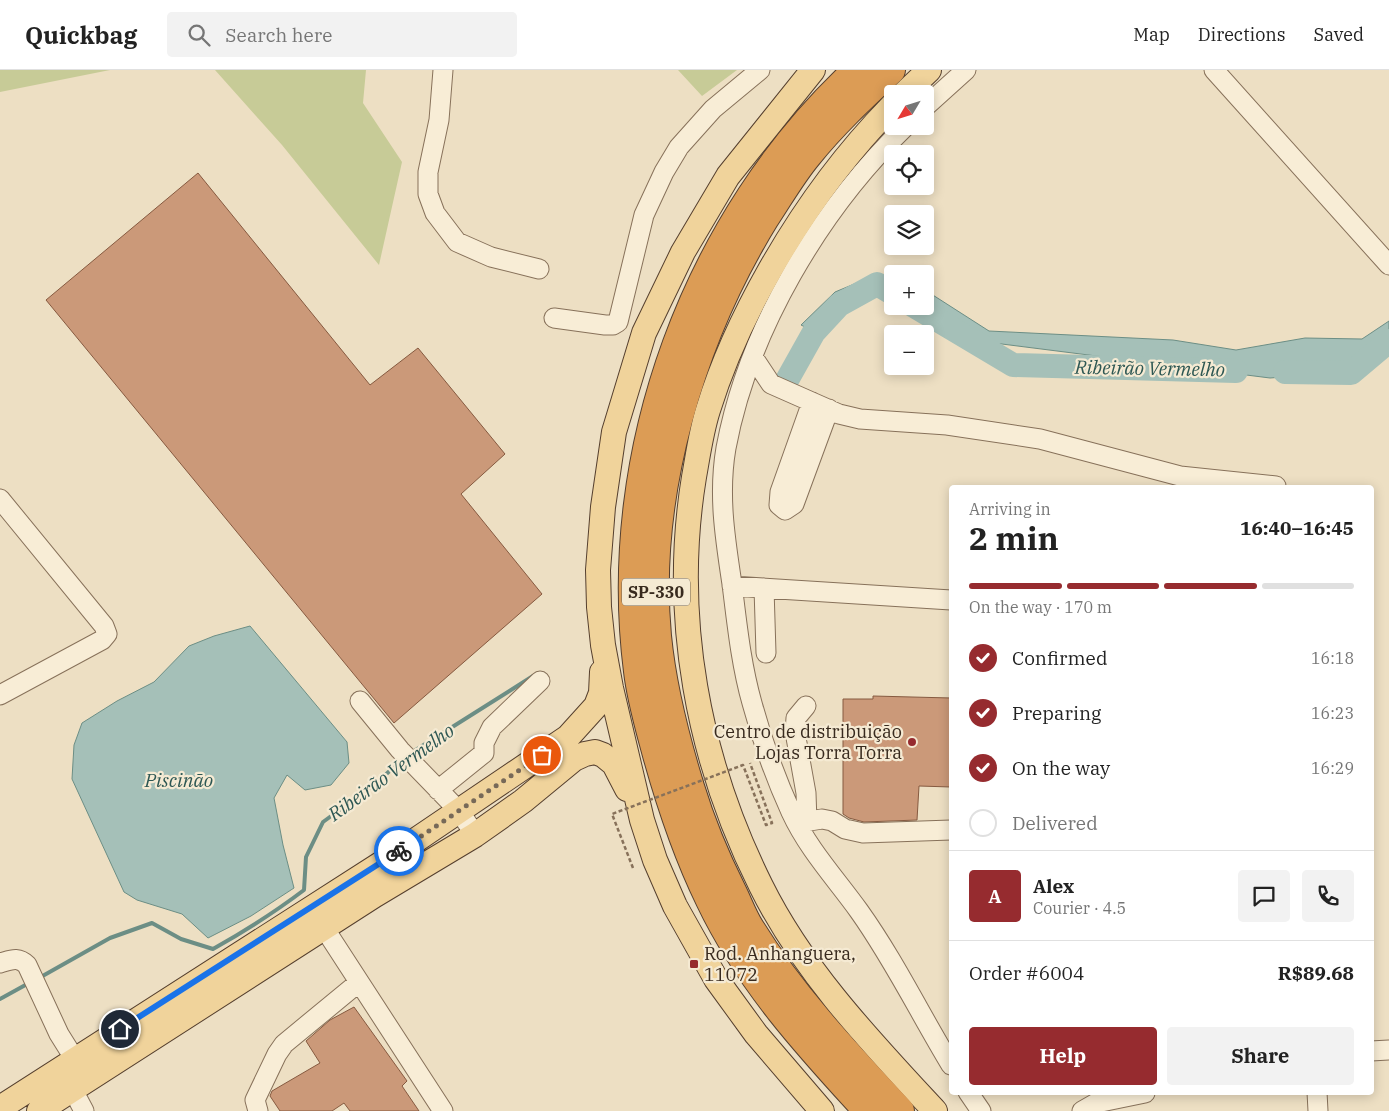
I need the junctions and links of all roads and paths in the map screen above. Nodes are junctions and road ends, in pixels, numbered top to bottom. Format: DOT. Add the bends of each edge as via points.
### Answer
graph roads {
  1 [pos="443,70"];
  2 [pos="760,70"];
  3 [pos="813,70"];
  4 [pos="857,70"];
  5 [pos="891,70"];
  6 [pos="929,70"];
  7 [pos="966,70"];
  8 [pos="1214,70"];
  9 [pos="913,85"];
  10 [pos="934,99"];
  11 [pos="884,114"];
  12 [pos="897,135"];
  13 [pos="1389,264"];
  14 [pos="539,269"];
  15 [pos="554,318"];
  16 [pos="753,357"];
  17 [pos="771,384"];
  18 [pos="737,399"];
  19 [pos="812,402"];
  20 [pos="829,409"];
  21 [pos="1266,485"];
  22 [pos="0,499"];
  23 [pos="732,586"];
  24 [pos="764,588"];
  25 [pos="949,600"];
  26 [pos="603,645"];
  27 [pos="766,653"];
  28 [pos="540,680"];
  29 [pos="0,695"];
  30 [pos="360,701"];
  31 [pos="806,706"];
  32 [pos="750,763"];
  33 [pos="433,785"];
  34 [pos="460,812"];
  35 [pos="642,820"];
  36 [pos="802,822"];
  37 [pos="949,830"];
  38 [pos="475,835"];
  39 [pos="633,868"];
  40 [pos="311,908"];
  41 [pos="324,928"];
  42 [pos="0,963"];
  43 [pos="358,982"];
  44 [pos="944,1041"];
  45 [pos="1389,1050"];
  46 [pos="1374,1051"];
  47 [pos="949,1058"];
  48 [pos="67,1063"];
  49 [pos="74,1089"];
  50 [pos="970,1095"];
  51 [pos="1135,1095"];
  52 [pos="1317,1095"];
  53 [pos="0,1108"];
  54 [pos="39,1111"];
  55 [pos="84,1111"];
  56 [pos="258,1111"];
  57 [pos="443,1111"];
  58 [pos="822,1111"];
  59 [pos="868,1111"];
  60 [pos="900,1111"];
  61 [pos="935,1111"];
  62 [pos="981,1111"];
  63 [pos="1082,1111"];
  64 [pos="1318,1111"];
  1 -- 14 [label="street" via="439,120 428,172 428,194 435,214 458,242 491,257"];
  2 -- 15 [label="street" via="712,109 679,147 664,172 644,215 618,322 605,325"];
  3 -- 26 [label="main road" via="728,176 679,260 644,333 614,432 603,507 598,570"];
  4 -- 59 [label="highway, SP-330" via="809,120 741,211 710,266 684,325 663,381 649,436 636,517 632,586 638,673 646,714 672,806 707,894 727,933 765,991 796,1031"];
  5 -- 60 [label="highway, SP-330" via="850,108 808,155 746,250 717,306 694,367 667,468 659,524 656,584 657,635 663,676 684,766 708,842 748,926 779,972 814,1017"];
  6 -- 9 [label="main road"];
  7 -- 10 [label="street"];
  8 -- 13 [label="street"];
  11 -- 61 [label="main road" via="823,186 791,232 751,304 723,367 707,412 688,511 685,591 690,656 710,757 724,803 761,887 793,941 822,981"];
  12 -- 16 [label="street" via="826,219 781,293"];
  16 -- 17 [label="street"];
  16 -- 18 [label="street"];
  17 -- 18 [label="street"];
  17 -- 19 [label="street"];
  18 -- 23 [label="street" via="726,449 722,504"];
  19 -- 20 [label="street"];
  19 -- 20 [label="street" via="780,492 779,505 785,510 794,504"];
  20 -- 21 [label="street" via="860,419 947,425 1040,439 1180,476"];
  22 -- 29 [label="street" via="104,626 107,634 102,640"];
  23 -- 24 [label="street"];
  23 -- 36 [label="street" via="752,702 769,755"];
  24 -- 25 [label="street"];
  24 -- 27 [label="street"];
  26 -- 34 [label="main road" via="601,694 590,715 568,737"];
  26 -- 35 [label="main road" via="618,724"];
  28 -- 33 [label="street" via="492,727 484,743 484,753"];
  30 -- 33 [label="street"];
  31 -- 36 [label="street" via="796,718 795,732 806,792"];
  32 -- 39 [label="path, bridge" via="772,822 766,825 744,765 612,814"];
  33 -- 34 [label="street"];
  34 -- 38 [label="street"];
  34 -- 40 [label="main road"];
  35 -- 38 [label="main road" via="614,764 595,752 574,760"];
  35 -- 58 [label="main road" via="675,906 716,979 756,1034"];
  36 -- 37 [label="street" via="822,819 832,821 845,830 863,833"];
  36 -- 44 [label="street" via="808,843 859,912"];
  38 -- 41 [label="main road"];
  40 -- 41 [label="street"];
  40 -- 48 [label="main road"];
  41 -- 43 [label="street"];
  41 -- 49 [label="main road"];
  42 -- 48 [label="street" via="16,958 27,965 59,1034"];
  43 -- 56 [label="street" via="284,1044 255,1100"];
  43 -- 57 [label="street"];
  44 -- 47 [label="street"];
  45 -- 46 [label="street"];
  48 -- 49 [label="street"];
  48 -- 53 [label="main road"];
  49 -- 54 [label="main road"];
  49 -- 55 [label="street"];
  50 -- 62 [label="street"];
  51 -- 63 [label="street" via="1096,1103"];
  52 -- 64 [label="street"];
}
